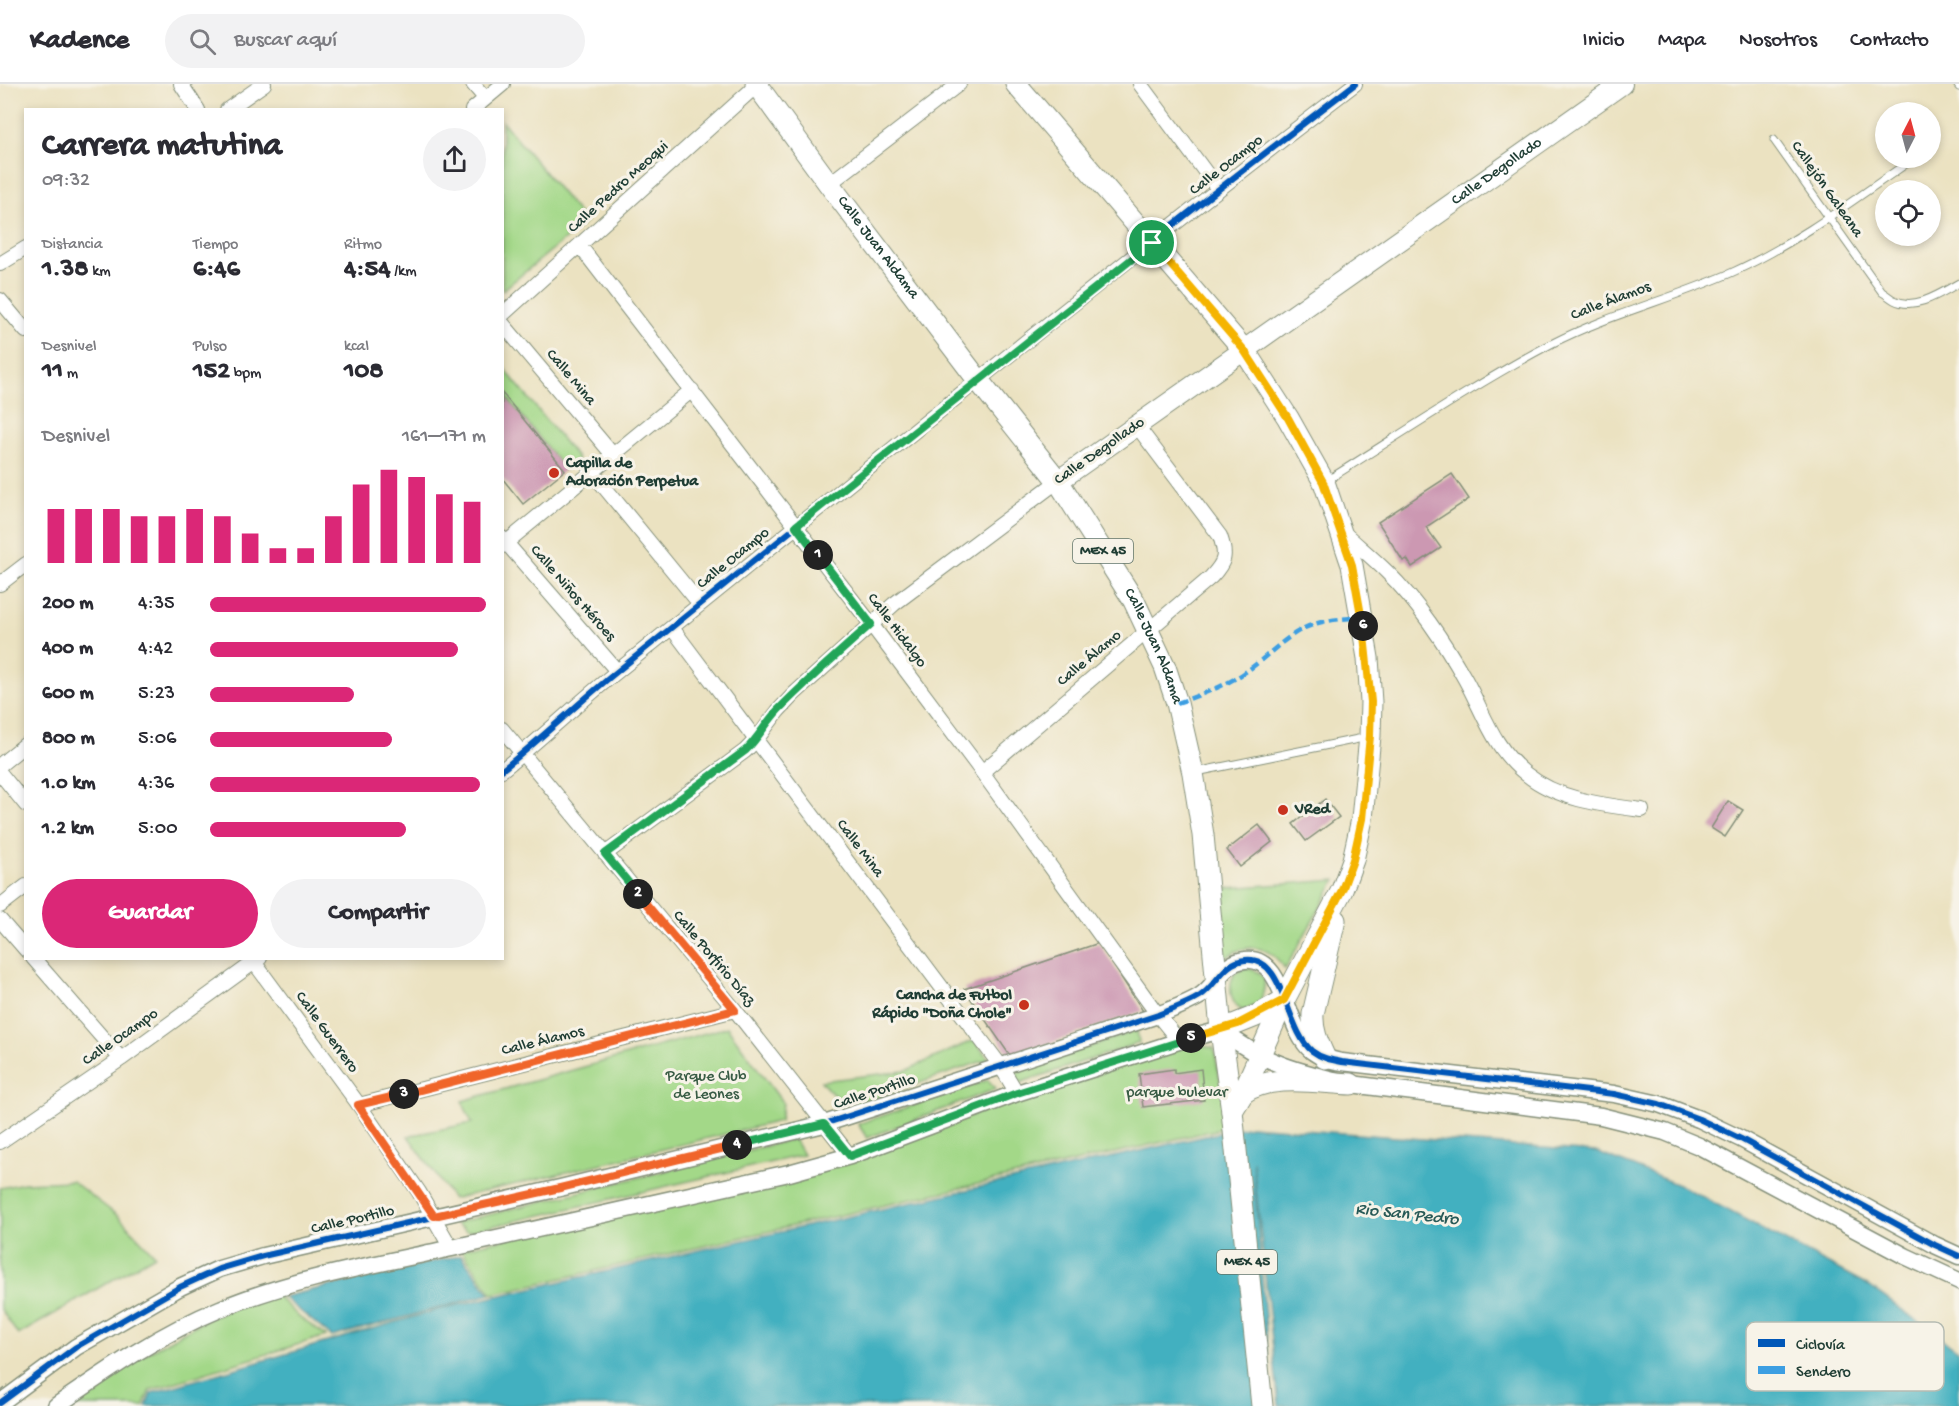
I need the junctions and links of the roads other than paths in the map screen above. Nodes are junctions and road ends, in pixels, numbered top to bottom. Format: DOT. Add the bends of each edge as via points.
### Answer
graph roads {
  1 [pos="181,84"];
  2 [pos="264,84"];
  3 [pos="473,84"];
  4 [pos="503,84"];
  5 [pos="756,84"];
  6 [pos="959,84"];
  7 [pos="1016,84"];
  8 [pos="1140,84"];
  9 [pos="1355,84"];
  10 [pos="1622,84"];
  11 [pos="484,98"];
  12 [pos="197,108"];
  13 [pos="230,108"];
  14 [pos="474,108"];
  15 [pos="1774,140"];
  16 [pos="1900,168"];
  17 [pos="829,184"];
  18 [pos="1218,189"];
  19 [pos="1827,218"];
  20 [pos="1152,243"];
  21 [pos="580,246"];
  22 [pos="24,249"];
  23 [pos="0,264"];
  24 [pos="1959,283"];
  25 [pos="0,300"];
  26 [pos="504,313"];
  27 [pos="504,325"];
  28 [pos="24,329"];
  29 [pos="1244,350"];
  30 [pos="978,380"];
  31 [pos="692,390"];
  32 [pos="1137,426"];
  33 [pos="613,455"];
  34 [pos="592,472"];
  35 [pos="1058,481"];
  36 [pos="1323,482"];
  37 [pos="796,526"];
  38 [pos="1341,531"];
  39 [pos="504,542"];
  40 [pos="24,566"];
  41 [pos="0,584"];
  42 [pos="700,604"];
  43 [pos="871,624"];
  44 [pos="672,628"];
  45 [pos="1149,630"];
  46 [pos="617,671"];
  47 [pos="504,731"];
  48 [pos="1370,736"];
  49 [pos="756,740"];
  50 [pos="24,745"];
  51 [pos="523,754"];
  52 [pos="2,758"];
  53 [pos="504,768"];
  54 [pos="982,772"];
  55 [pos="0,773"];
  56 [pos="1193,773"];
  57 [pos="24,803"];
  58 [pos="1642,810"];
  59 [pos="605,854"];
  60 [pos="24,888"];
  61 [pos="1342,890"];
  62 [pos="0,906"];
  63 [pos="0,920"];
  64 [pos="24,948"];
  65 [pos="35,960"];
  66 [pos="255,960"];
  67 [pos="1216,979"];
  68 [pos="1284,1000"];
  69 [pos="735,1010"];
  70 [pos="1158,1015"];
  71 [pos="1221,1030"];
  72 [pos="1179,1041"];
  73 [pos="1258,1056"];
  74 [pos="1325,1058"];
  75 [pos="121,1059"];
  76 [pos="1000,1065"];
  77 [pos="1352,1084"];
  78 [pos="1017,1093"];
  79 [pos="358,1105"];
  80 [pos="1236,1107"];
  81 [pos="824,1124"];
  82 [pos="0,1142"];
  83 [pos="850,1156"];
  84 [pos="434,1216"];
  85 [pos="1935,1245"];
  86 [pos="451,1248"];
  87 [pos="1959,1256"];
  88 [pos="1923,1264"];
  89 [pos="1959,1281"];
  90 [pos="0,1403"];
  91 [pos="56,1406"];
  92 [pos="1262,1406"];
  1 -- 12 [label="street"];
  2 -- 13 [label="street"];
  3 -- 11 [label="street"];
  4 -- 11 [label="street"];
  5 -- 17 [label="main road, Calle Juan Aldama / MEX 45"];
  5 -- 21 [label="street, Calle Pedro Meoqui"];
  6 -- 17 [label="street"];
  7 -- 20 [label="main road, MEX 45"];
  8 -- 18 [label="street"];
  9 -- 18 [label="street, Calle Ocampo"];
  10 -- 29 [label="main road, Calle Degollado"];
  11 -- 14 [label="street"];
  15 -- 19 [label="lane, Callejón Galeana"];
  16 -- 19 [label="lane, Calle Álamos"];
  17 -- 30 [label="main road, Calle Juan Aldama / MEX 45"];
  18 -- 20 [label="street, Calle Ocampo"];
  19 -- 24 [label="lane, Callejón Galeana" via="1882,291 1894,300 1906,304 1922,301"];
  19 -- 36 [label="lane, Calle Álamos" via="1732,273 1553,343"];
  20 -- 29 [label="main road, MEX 45"];
  20 -- 30 [label="street, Calle Ocampo"];
  21 -- 26 [label="street, Calle Pedro Meoqui"];
  21 -- 31 [label="street, Calle Hidalgo"];
  22 -- 23 [label="street"];
  25 -- 28 [label="street"];
  27 -- 33 [label="street, Calle Mina"];
  29 -- 32 [label="main road, Calle Degollado"];
  29 -- 36 [label="main road, MEX 45"];
  30 -- 35 [label="main road, Calle Juan Aldama / MEX 45"];
  30 -- 37 [label="street, Calle Ocampo"];
  31 -- 33 [label="street"];
  31 -- 37 [label="street, Calle Hidalgo"];
  32 -- 35 [label="main road, Calle Degollado"];
  32 -- 45 [label="street, Calle Álamo" via="1224,546 1222,565"];
  33 -- 34 [label="street"];
  34 -- 39 [label="street"];
  34 -- 42 [label="street"];
  35 -- 43 [label="street, Calle Degollado"];
  35 -- 45 [label="main road, Calle Juan Aldama / MEX 45"];
  36 -- 38 [label="main road, MEX 45"];
  37 -- 42 [label="street, Calle Ocampo"];
  37 -- 43 [label="street, Calle Hidalgo"];
  38 -- 48 [label="main road, MEX 45" via="1352,565 1368,658"];
  38 -- 58 [label="street" via="1414,602 1466,680 1502,749 1526,774 1550,789 1594,803"];
  39 -- 46 [label="street, Calle Niños Héroes"];
  40 -- 41 [label="street"];
  42 -- 44 [label="street, Calle Ocampo"];
  43 -- 49 [label="street, Calle Degollado" via="786,702"];
  43 -- 54 [label="street, Calle Hidalgo"];
  44 -- 46 [label="street, Calle Ocampo"];
  44 -- 49 [label="street, Calle Mina"];
  45 -- 54 [label="street, Calle Álamo"];
  45 -- 56 [label="main road, Calle Juan Aldama / MEX 45" via="1166,667"];
  46 -- 51 [label="street, Calle Ocampo"];
  47 -- 51 [label="street, Calle Porfirio Díaz"];
  48 -- 56 [label="lane"];
  48 -- 61 [label="main road, MEX 45" via="1362,819"];
  49 -- 59 [label="street, Calle Degollado"];
  49 -- 76 [label="street, Calle Mina"];
  50 -- 52 [label="street"];
  51 -- 53 [label="street, Calle Ocampo"];
  51 -- 59 [label="street, Calle Porfirio Díaz"];
  54 -- 70 [label="street, Calle Hidalgo"];
  55 -- 57 [label="street"];
  56 -- 67 [label="main road, Calle Juan Aldama / MEX 45" via="1203,835"];
  59 -- 69 [label="street, Calle Porfirio Díaz"];
  60 -- 62 [label="street"];
  61 -- 68 [label="main road, MEX 45"];
  61 -- 74 [label="main road" via="1313,1014 1313,1027"];
  63 -- 64 [label="street"];
  65 -- 75 [label="street"];
  66 -- 75 [label="street, Calle Ocampo"];
  66 -- 79 [label="street, Calle Guerrero"];
  67 -- 68 [label="street, Calle Portillo" via="1237,962 1255,960 1274,974"];
  67 -- 70 [label="street, Calle Portillo" via="1200,996"];
  67 -- 71 [label="main road, Calle Juan Aldama / MEX 45"];
  68 -- 71 [label="main road"];
  68 -- 73 [label="main road, MEX 45"];
  68 -- 74 [label="street, Calle Portillo" via="1304,1041"];
  69 -- 79 [label="street, Calle Álamos"];
  69 -- 81 [label="street, Calle Porfirio Díaz"];
  70 -- 72 [label="street, Calle Hidalgo"];
  70 -- 76 [label="street, Calle Portillo"];
  71 -- 72 [label="street"];
  71 -- 73 [label="street"];
  71 -- 80 [label="main road, Calle Juan Aldama / MEX 45"];
  72 -- 78 [label="street"];
  73 -- 77 [label="street"];
  73 -- 80 [label="main road, MEX 45"];
  74 -- 85 [label="street" via="1614,1094 1659,1104 1741,1139"];
  75 -- 82 [label="street, Calle Ocampo"];
  76 -- 78 [label="street, Calle Mina"];
  76 -- 81 [label="street, Calle Portillo"];
  77 -- 80 [label="main road" via="1263,1082"];
  77 -- 88 [label="street" via="1601,1116 1665,1132 1699,1146"];
  78 -- 83 [label="street"];
  79 -- 84 [label="street, Calle Guerrero"];
  80 -- 92 [label="main road, MEX 45"];
  81 -- 83 [label="street, Calle Porfirio Díaz"];
  81 -- 84 [label="street, Calle Portillo"];
  83 -- 86 [label="street"];
  84 -- 86 [label="street, Calle Guerrero"];
  84 -- 90 [label="street, Calle Portillo" via="219,1269 76,1347"];
  85 -- 87 [label="street"];
  85 -- 88 [label="street"];
  86 -- 91 [label="street" via="263,1292 217,1310 114,1366"];
  88 -- 89 [label="street"];
}
